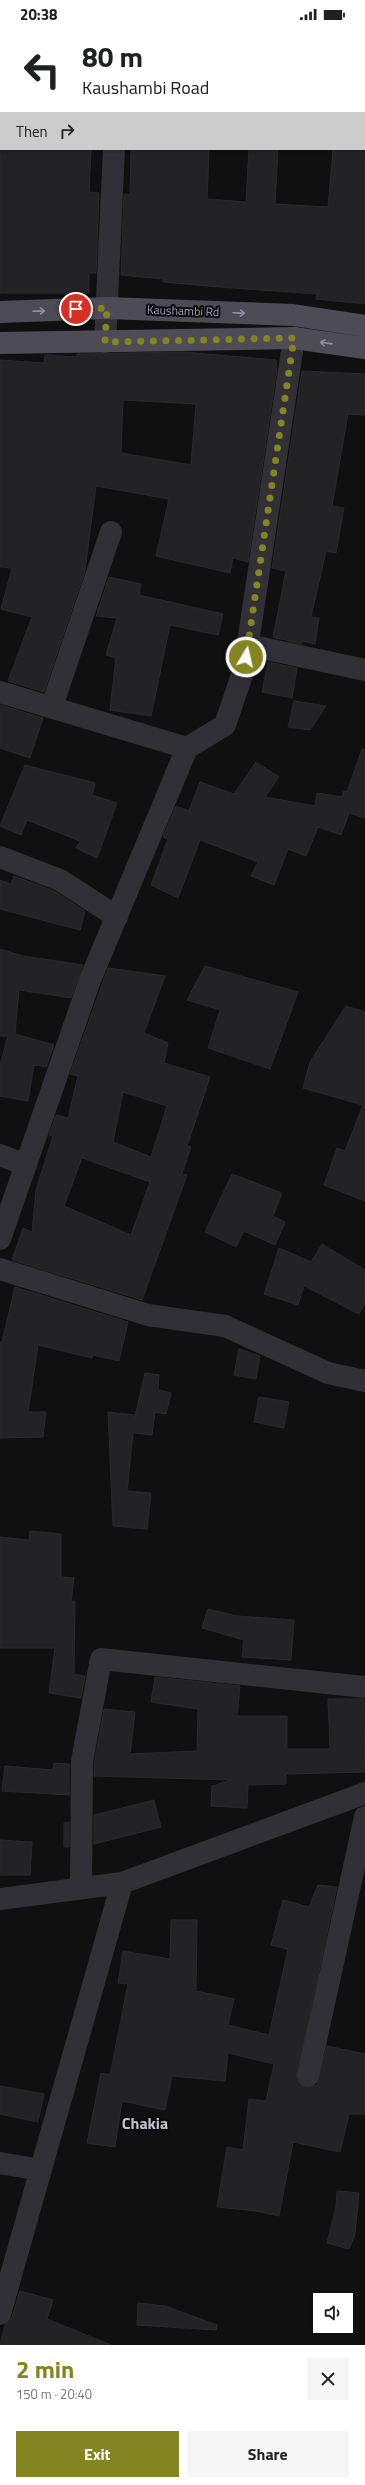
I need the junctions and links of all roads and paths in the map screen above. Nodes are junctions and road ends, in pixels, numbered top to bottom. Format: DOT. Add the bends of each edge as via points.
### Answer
graph roads {
  1 [pos="114,150"];
  2 [pos="107,308"];
  3 [pos="0,312"];
  4 [pos="365,326"];
  5 [pos="294,338"];
  6 [pos="105,342"];
  7 [pos="0,343"];
  8 [pos="365,348"];
  9 [pos="111,532"];
  10 [pos="248,645"];
  11 [pos="365,670"];
  12 [pos="0,692"];
  13 [pos="52,706"];
  14 [pos="188,748"];
  15 [pos="0,857"];
  16 [pos="116,916"];
  17 [pos="0,1155"];
  18 [pos="26,1165"];
  19 [pos="0,1239"];
  20 [pos="0,1269"];
  21 [pos="365,1381"];
  22 [pos="365,1687"];
  23 [pos="365,1793"];
  24 [pos="365,1817"];
  25 [pos="122,1883"];
  26 [pos="81,1888"];
  27 [pos="0,1899"];
  28 [pos="308,2076"];
  29 [pos="0,2163"];
  30 [pos="41,2170"];
  31 [pos="0,2314"];
  1 -- 2 [label="street"];
  3 -- 2 [label="main road, Kaushambi Rd, one-way"];
  2 -- 4 [label="main road, Kaushambi Rd, one-way" via="293,315"];
  2 -- 6 [label="street"];
  5 -- 6 [label="main road"];
  8 -- 5 [label="main road, one-way"];
  5 -- 10 [label="street"];
  6 -- 7 [label="main road"];
  9 -- 13 [label="street"];
  10 -- 11 [label="street"];
  10 -- 14 [label="street" via="244,669 226,724"];
  12 -- 13 [label="street"];
  13 -- 14 [label="street"];
  14 -- 16 [label="street"];
  15 -- 16 [label="street" via="60,880"];
  16 -- 18 [label="street" via="90,980"];
  17 -- 18 [label="street"];
  18 -- 19 [label="street"];
  20 -- 21 [label="street" via="148,1315 225,1326 328,1373"];
  22 -- 26 [label="street" via="101,1658 82,1761"];
  23 -- 25 [label="street"];
  24 -- 28 [label="street"];
  25 -- 26 [label="street"];
  25 -- 30 [label="street"];
  26 -- 27 [label="street"];
  29 -- 30 [label="street"];
  30 -- 31 [label="street"];
}
